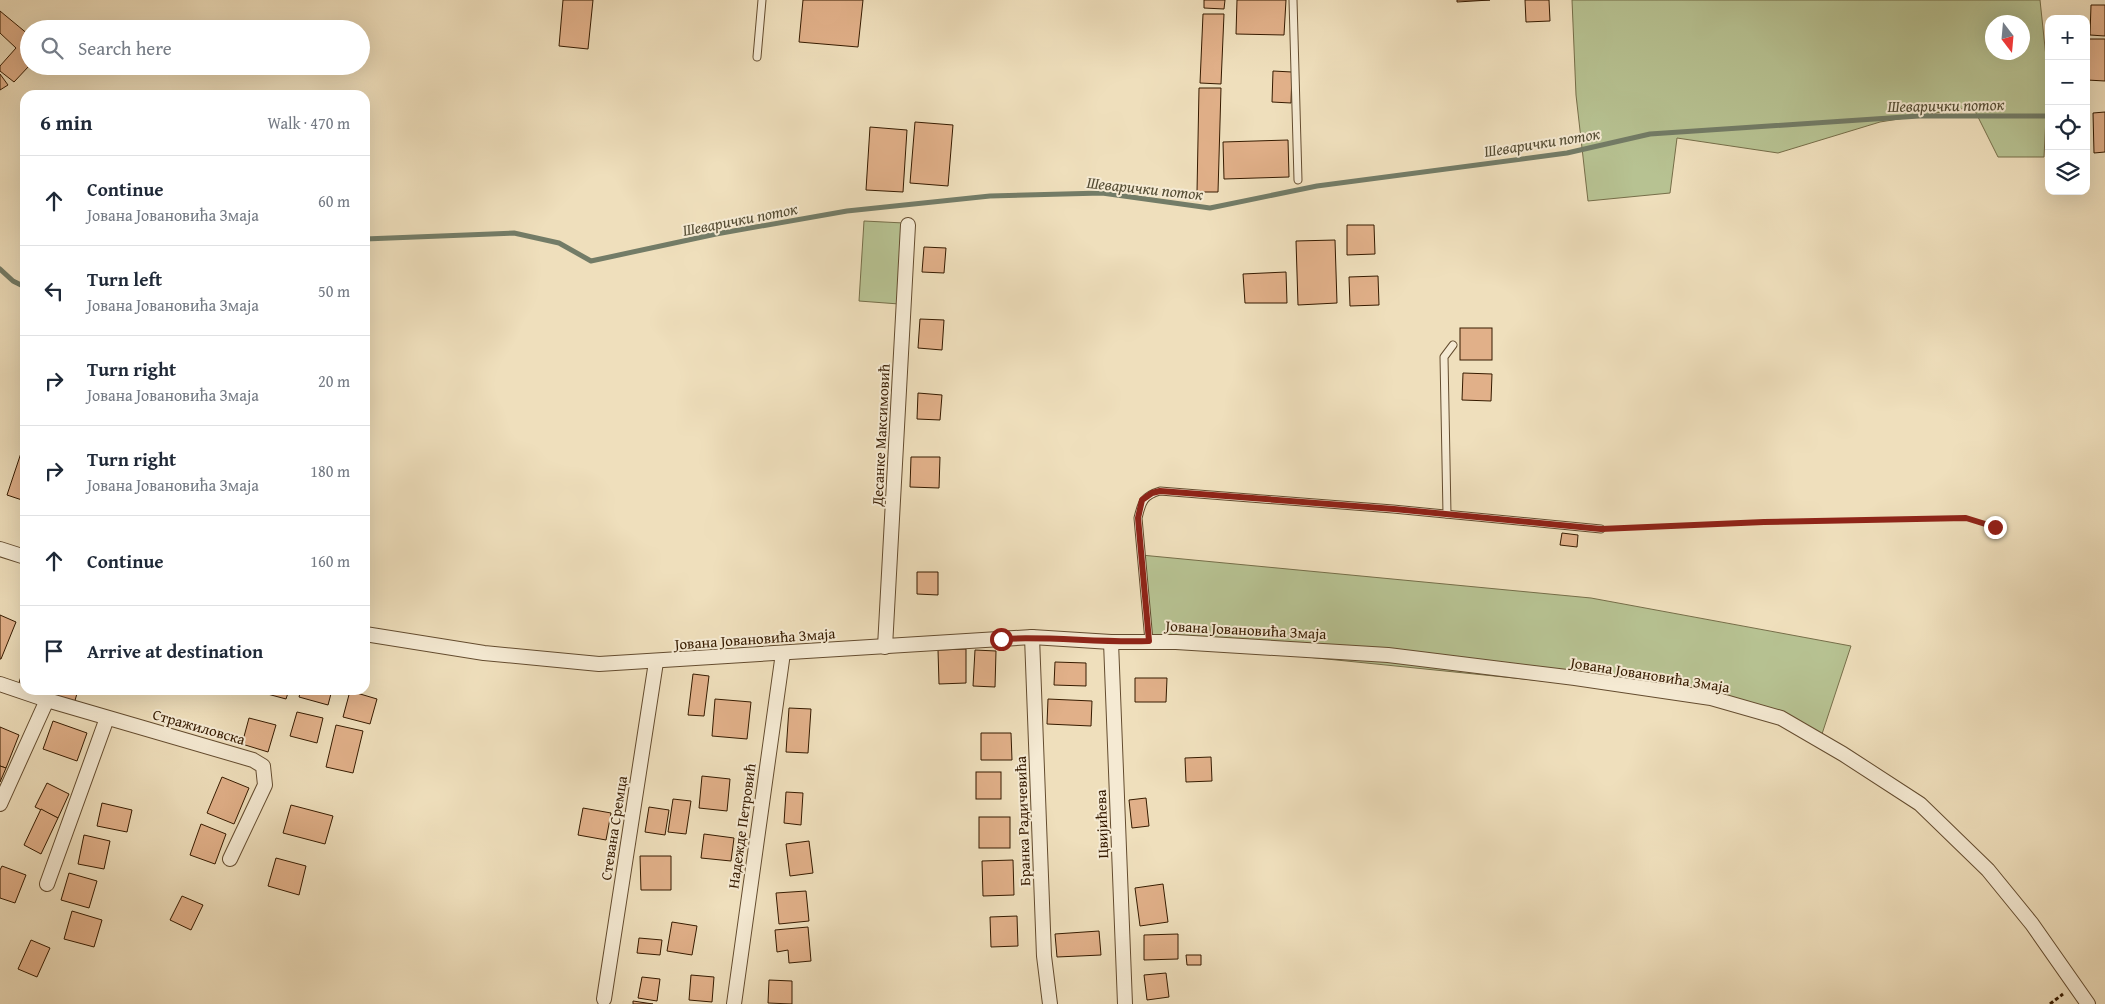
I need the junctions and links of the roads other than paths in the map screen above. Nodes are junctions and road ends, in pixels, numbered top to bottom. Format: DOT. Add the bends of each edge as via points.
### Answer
graph roads {
  1 [pos="762,0"];
  2 [pos="1293,0"];
  3 [pos="757,57"];
  4 [pos="1298,180"];
  5 [pos="908,225"];
  6 [pos="1453,345"];
  7 [pos="1447,514"];
  8 [pos="1601,529"];
  9 [pos="0,549"];
  10 [pos="20,555"];
  11 [pos="370,635"];
  12 [pos="1032,637"];
  13 [pos="1149,641"];
  14 [pos="1111,642"];
  15 [pos="885,646"];
  16 [pos="783,654"];
  17 [pos="656,662"];
  18 [pos="0,684"];
  19 [pos="20,691"];
  20 [pos="32,695"];
  21 [pos="47,700"];
  22 [pos="107,718"];
  23 [pos="0,804"];
  24 [pos="230,859"];
  25 [pos="47,884"];
  26 [pos="604,999"];
  27 [pos="734,1004"];
  28 [pos="1050,1004"];
  29 [pos="1125,1004"];
  30 [pos="2088,1004"];
  1 -- 3 [label="lane"];
  2 -- 4 [label="lane"];
  5 -- 15 [label="street, Десанке Максимовић"];
  6 -- 7 [label="lane" via="1444,357"];
  7 -- 8 [label="lane, Јована Јовановића Змаја"];
  7 -- 13 [label="lane, Јована Јовановића Змаја" via="1160,491 1152,493 1142,500 1138,518"];
  9 -- 10 [label="street"];
  11 -- 17 [label="street, Јована Јовановића Змаја" via="572,662"];
  12 -- 14 [label="street, Јована Јовановића Змаја"];
  12 -- 15 [label="street, Јована Јовановића Змаја"];
  12 -- 28 [label="street, Бранка Радичевића" via="1044,956"];
  13 -- 14 [label="street, Јована Јовановића Змаја"];
  13 -- 30 [label="street, Јована Јовановића Змаја" via="1398,656 1711,698 1781,718 1843,754 1936,818 1994,878 2032,924"];
  14 -- 29 [label="street, Цвијићева"];
  15 -- 16 [label="street, Јована Јовановића Змаја"];
  16 -- 17 [label="street, Јована Јовановића Змаја"];
  16 -- 27 [label="street, Надежде Петровић"];
  17 -- 26 [label="street, Стевана Сремца"];
  18 -- 19 [label="street, Стражиловска"];
  20 -- 21 [label="street, Стражиловска"];
  21 -- 22 [label="street, Стражиловска"];
  21 -- 23 [label="street"];
  22 -- 24 [label="street, Стражиловска" via="253,760 263,766 265,785"];
  22 -- 25 [label="street"];
}
